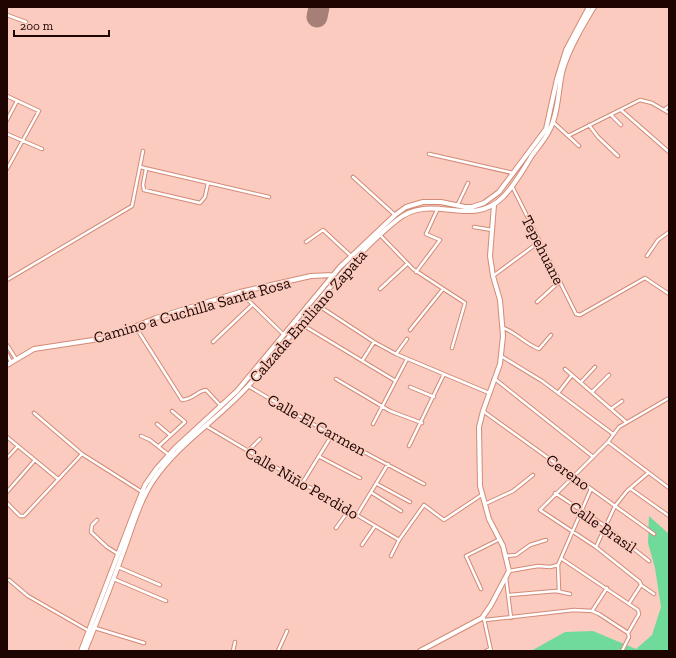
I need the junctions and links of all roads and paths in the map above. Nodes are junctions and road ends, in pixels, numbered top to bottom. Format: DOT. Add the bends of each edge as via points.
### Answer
graph roads {
  1 [pos="589,7"];
  2 [pos="594,7"];
  3 [pos="7,15"];
  4 [pos="26,22"];
  5 [pos="7,96"];
  6 [pos="18,101"];
  7 [pos="669,106"];
  8 [pos="621,110"];
  9 [pos="664,110"];
  10 [pos="669,113"];
  11 [pos="611,115"];
  12 [pos="7,120"];
  13 [pos="553,122"];
  14 [pos="589,125"];
  15 [pos="621,125"];
  16 [pos="7,134"];
  17 [pos="568,136"];
  18 [pos="22,141"];
  19 [pos="579,146"];
  20 [pos="42,149"];
  21 [pos="144,151"];
  22 [pos="669,152"];
  23 [pos="430,154"];
  24 [pos="618,156"];
  25 [pos="140,168"];
  26 [pos="7,169"];
  27 [pos="146,169"];
  28 [pos="514,174"];
  29 [pos="353,177"];
  30 [pos="208,183"];
  31 [pos="468,183"];
  32 [pos="511,186"];
  33 [pos="269,197"];
  34 [pos="484,203"];
  35 [pos="494,205"];
  36 [pos="457,206"];
  37 [pos="439,208"];
  38 [pos="487,208"];
  39 [pos="395,215"];
  40 [pos="474,227"];
  41 [pos="492,230"];
  42 [pos="669,232"];
  43 [pos="380,235"];
  44 [pos="665,236"];
  45 [pos="669,240"];
  46 [pos="306,242"];
  47 [pos="539,242"];
  48 [pos="351,256"];
  49 [pos="648,256"];
  50 [pos="407,264"];
  51 [pos="416,272"];
  52 [pos="332,275"];
  53 [pos="493,276"];
  54 [pos="7,280"];
  55 [pos="559,282"];
  56 [pos="380,289"];
  57 [pos="443,289"];
  58 [pos="240,292"];
  59 [pos="669,294"];
  60 [pos="537,302"];
  61 [pos="316,304"];
  62 [pos="252,305"];
  63 [pos="298,322"];
  64 [pos="135,326"];
  65 [pos="502,328"];
  66 [pos="410,330"];
  67 [pos="284,335"];
  68 [pos="551,335"];
  69 [pos="407,339"];
  70 [pos="213,342"];
  71 [pos="374,342"];
  72 [pos="7,345"];
  73 [pos="452,348"];
  74 [pos="7,354"];
  75 [pos="396,354"];
  76 [pos="502,356"];
  77 [pos="407,359"];
  78 [pos="14,361"];
  79 [pos="362,361"];
  80 [pos="7,364"];
  81 [pos="595,367"];
  82 [pos="565,369"];
  83 [pos="444,374"];
  84 [pos="572,375"];
  85 [pos="609,375"];
  86 [pos="336,379"];
  87 [pos="394,380"];
  88 [pos="495,380"];
  89 [pos="580,382"];
  90 [pos="248,386"];
  91 [pos="410,387"];
  92 [pos="592,392"];
  93 [pos="490,393"];
  94 [pos="558,393"];
  95 [pos="434,397"];
  96 [pos="669,398"];
  97 [pos="622,401"];
  98 [pos="221,406"];
  99 [pos="383,407"];
  100 [pos="611,409"];
  101 [pos="172,411"];
  102 [pos="482,411"];
  103 [pos="34,413"];
  104 [pos="626,422"];
  105 [pos="422,423"];
  106 [pos="157,424"];
  107 [pos="373,424"];
  108 [pos="206,426"];
  109 [pos="614,434"];
  110 [pos="170,435"];
  111 [pos="332,435"];
  112 [pos="141,436"];
  113 [pos="7,437"];
  114 [pos="260,439"];
  115 [pos="608,442"];
  116 [pos="18,446"];
  117 [pos="159,446"];
  118 [pos="409,446"];
  119 [pos="248,451"];
  120 [pos="82,454"];
  121 [pos="169,455"];
  122 [pos="592,456"];
  123 [pos="320,457"];
  124 [pos="7,458"];
  125 [pos="35,460"];
  126 [pos="388,464"];
  127 [pos="648,473"];
  128 [pos="533,475"];
  129 [pos="572,476"];
  130 [pos="360,478"];
  131 [pos="58,479"];
  132 [pos="303,482"];
  133 [pos="377,484"];
  134 [pos="424,484"];
  135 [pos="669,488"];
  136 [pos="591,489"];
  137 [pos="631,489"];
  138 [pos="7,492"];
  139 [pos="142,492"];
  140 [pos="372,493"];
  141 [pos="483,494"];
  142 [pos="555,494"];
  143 [pos="410,502"];
  144 [pos="7,504"];
  145 [pos="485,504"];
  146 [pos="615,506"];
  147 [pos="349,510"];
  148 [pos="401,511"];
  149 [pos="581,511"];
  150 [pos="357,515"];
  151 [pos="669,516"];
  152 [pos="97,520"];
  153 [pos="375,526"];
  154 [pos="605,526"];
  155 [pos="336,528"];
  156 [pos="572,533"];
  157 [pos="654,534"];
  158 [pos="500,539"];
  159 [pos="399,540"];
  160 [pos="546,540"];
  161 [pos="362,545"];
  162 [pos="596,548"];
  163 [pos="118,554"];
  164 [pos="391,556"];
  165 [pos="506,557"];
  166 [pos="562,559"];
  167 [pos="649,561"];
  168 [pos="558,565"];
  169 [pos="118,567"];
  170 [pos="509,570"];
  171 [pos="506,578"];
  172 [pos="113,579"];
  173 [pos="9,580"];
  174 [pos="160,585"];
  175 [pos="641,585"];
  176 [pos="607,588"];
  177 [pos="481,589"];
  178 [pos="559,591"];
  179 [pos="570,594"];
  180 [pos="654,594"];
  181 [pos="509,595"];
  182 [pos="166,601"];
  183 [pos="630,602"];
  184 [pos="592,611"];
  185 [pos="511,618"];
  186 [pos="483,619"];
  187 [pos="94,628"];
  188 [pos="89,631"];
  189 [pos="287,631"];
  190 [pos="628,633"];
  191 [pos="235,642"];
  192 [pos="144,643"];
  193 [pos="491,650"];
  194 [pos="81,651"];
  195 [pos="85,651"];
  196 [pos="233,651"];
  197 [pos="278,651"];
  198 [pos="420,651"];
  199 [pos="486,651"];
  200 [pos="622,651"];
  1 -- 28 [label="main road, Calzada Emiliano Zapata" via="566,50 546,129"];
  2 -- 13 [label="main road, Calzada Emiliano Zapata" via="570,51"];
  3 -- 4 [label="street"];
  5 -- 6 [label="street"];
  6 -- 12 [label="street"];
  6 -- 18 [label="street" via="39,111"];
  7 -- 9 [label="street"];
  8 -- 9 [label="street" via="640,100"];
  8 -- 11 [label="street"];
  8 -- 22 [label="street"];
  9 -- 10 [label="street"];
  11 -- 14 [label="street"];
  11 -- 15 [label="street"];
  13 -- 17 [label="street"];
  13 -- 32 [label="main road, Calzada Emiliano Zapata"];
  14 -- 17 [label="street"];
  14 -- 24 [label="street"];
  16 -- 18 [label="street"];
  17 -- 19 [label="street"];
  18 -- 20 [label="street"];
  18 -- 26 [label="street"];
  21 -- 25 [label="street"];
  23 -- 28 [label="street"];
  25 -- 27 [label="street"];
  25 -- 54 [label="street" via="132,206"];
  27 -- 30 [label="street"];
  27 -- 30 [label="street" via="144,190 183,200 202,202"];
  28 -- 34 [label="main road, Calzada Emiliano Zapata" via="499,192"];
  29 -- 39 [label="street"];
  30 -- 33 [label="street"];
  31 -- 36 [label="street"];
  32 -- 35 [label="main road, Calzada Emiliano Zapata"];
  32 -- 47 [label="street, Tepehuane"];
  34 -- 36 [label="main road, Calzada Emiliano Zapata" via="472,207"];
  34 -- 38 [label="main road"];
  35 -- 38 [label="main road, Calzada Emiliano Zapata"];
  35 -- 41 [label="main road"];
  36 -- 39 [label="main road, Calzada Emiliano Zapata" via="441,202 423,202 406,207"];
  37 -- 38 [label="main road, Calzada Emiliano Zapata" via="464,212"];
  37 -- 43 [label="main road, Calzada Emiliano Zapata" via="423,207 409,212"];
  37 -- 51 [label="street" via="426,234 440,240"];
  39 -- 48 [label="main road, Calzada Emiliano Zapata"];
  40 -- 41 [label="street"];
  41 -- 53 [label="main road" via="490,256"];
  42 -- 44 [label="street"];
  43 -- 50 [label="street"];
  43 -- 61 [label="main road, Calzada Emiliano Zapata" via="344,270"];
  44 -- 45 [label="street"];
  44 -- 49 [label="street" via="658,240"];
  46 -- 48 [label="street" via="323,230"];
  47 -- 53 [label="street"];
  47 -- 55 [label="street, Tepehuane"];
  48 -- 52 [label="main road, Calzada Emiliano Zapata"];
  50 -- 51 [label="street"];
  50 -- 56 [label="street"];
  51 -- 57 [label="street"];
  52 -- 58 [label="main road, Camino a Cuchilla Santa Rosa" via="311,276"];
  52 -- 63 [label="main road, Calzada Emiliano Zapata"];
  53 -- 65 [label="main road" via="500,300"];
  55 -- 59 [label="street, Tepehuane" via="576,314 580,315 645,278"];
  55 -- 60 [label="street"];
  57 -- 66 [label="street"];
  57 -- 73 [label="street" via="465,303"];
  58 -- 62 [label="street"];
  58 -- 64 [label="main road, Camino a Cuchilla Santa Rosa"];
  61 -- 63 [label="main road, Calzada Emiliano Zapata"];
  61 -- 71 [label="street"];
  62 -- 67 [label="street"];
  62 -- 70 [label="street"];
  63 -- 67 [label="main road, Calzada Emiliano Zapata"];
  63 -- 79 [label="street"];
  63 -- 90 [label="main road, Calzada Emiliano Zapata"];
  64 -- 78 [label="main road, Camino a Cuchilla Santa Rosa" via="106,338 34,349"];
  64 -- 98 [label="street" via="182,400 190,400 206,390"];
  65 -- 68 [label="street" via="539,348"];
  65 -- 76 [label="main road"];
  67 -- 98 [label="main road, Calzada Emiliano Zapata"];
  69 -- 75 [label="street"];
  71 -- 75 [label="street"];
  71 -- 79 [label="street"];
  72 -- 78 [label="street"];
  74 -- 78 [label="street"];
  75 -- 77 [label="street"];
  76 -- 88 [label="main road"];
  76 -- 94 [label="street"];
  77 -- 83 [label="street"];
  77 -- 87 [label="street"];
  78 -- 80 [label="main road, Camino a Cuchilla Santa Rosa"];
  79 -- 87 [label="street"];
  81 -- 89 [label="street"];
  82 -- 84 [label="street"];
  83 -- 93 [label="street"];
  83 -- 95 [label="street"];
  84 -- 89 [label="street"];
  84 -- 94 [label="street"];
  85 -- 92 [label="street"];
  86 -- 99 [label="street"];
  87 -- 99 [label="street"];
  88 -- 93 [label="main road"];
  88 -- 122 [label="street"];
  89 -- 92 [label="street"];
  90 -- 108 [label="main road, Calzada Emiliano Zapata"];
  90 -- 111 [label="street, Calle El Carmen"];
  91 -- 95 [label="street"];
  92 -- 100 [label="street"];
  93 -- 102 [label="main road"];
  94 -- 109 [label="street"];
  95 -- 105 [label="street"];
  96 -- 104 [label="street"];
  97 -- 100 [label="street"];
  98 -- 121 [label="main road, Calzada Emiliano Zapata"];
  99 -- 105 [label="street"];
  99 -- 107 [label="street"];
  100 -- 104 [label="street"];
  101 -- 110 [label="street" via="185,422"];
  102 -- 129 [label="street, Cereno"];
  102 -- 141 [label="main road" via="479,427 480,486"];
  103 -- 120 [label="street"];
  104 -- 109 [label="street"];
  105 -- 118 [label="street"];
  106 -- 110 [label="street"];
  108 -- 119 [label="street, Calle Niño Perdido"];
  108 -- 169 [label="main road, Calzada Emiliano Zapata" via="168,461 154,480 135,520"];
  109 -- 115 [label="street"];
  110 -- 117 [label="street"];
  111 -- 123 [label="street"];
  111 -- 126 [label="street, Calle El Carmen"];
  112 -- 117 [label="street"];
  113 -- 116 [label="street"];
  114 -- 119 [label="street"];
  115 -- 122 [label="street"];
  115 -- 127 [label="street"];
  116 -- 124 [label="street"];
  116 -- 125 [label="street"];
  117 -- 121 [label="street"];
  119 -- 132 [label="street, Calle Niño Perdido"];
  120 -- 131 [label="street"];
  120 -- 139 [label="street"];
  121 -- 139 [label="main road, Calzada Emiliano Zapata"];
  122 -- 129 [label="street"];
  123 -- 130 [label="street"];
  123 -- 132 [label="street"];
  125 -- 131 [label="street"];
  125 -- 138 [label="street"];
  126 -- 133 [label="street"];
  126 -- 134 [label="street, Calle El Carmen"];
  127 -- 135 [label="street"];
  127 -- 137 [label="street"];
  128 -- 145 [label="street" via="514,491"];
  129 -- 136 [label="street, Cereno"];
  129 -- 142 [label="street"];
  131 -- 144 [label="street" via="22,517"];
  132 -- 147 [label="street, Calle Niño Perdido"];
  133 -- 140 [label="street"];
  133 -- 143 [label="street"];
  136 -- 146 [label="street, Cereno"];
  136 -- 149 [label="street"];
  137 -- 146 [label="street"];
  137 -- 151 [label="street"];
  139 -- 163 [label="main road, Calzada Emiliano Zapata"];
  140 -- 148 [label="street"];
  140 -- 150 [label="street"];
  141 -- 145 [label="main road"];
  141 -- 159 [label="street" via="444,520 424,506"];
  142 -- 149 [label="street, Calle Brasil"];
  142 -- 156 [label="street" via="540,510"];
  145 -- 158 [label="main road" via="489,519"];
  146 -- 154 [label="street"];
  146 -- 157 [label="street, Cereno"];
  147 -- 150 [label="street, Calle Niño Perdido"];
  147 -- 155 [label="street"];
  149 -- 154 [label="street, Calle Brasil"];
  149 -- 156 [label="street"];
  150 -- 153 [label="street, Calle Niño Perdido"];
  152 -- 163 [label="street" via="92,525 91,532"];
  153 -- 159 [label="street, Calle Niño Perdido"];
  153 -- 161 [label="street"];
  154 -- 162 [label="street"];
  154 -- 167 [label="street, Calle Brasil"];
  156 -- 162 [label="street"];
  156 -- 166 [label="street"];
  158 -- 165 [label="main road"];
  158 -- 177 [label="street" via="466,556"];
  159 -- 164 [label="street"];
  160 -- 165 [label="street" via="530,545 516,555"];
  162 -- 175 [label="street"];
  163 -- 188 [label="main road, Calzada Emiliano Zapata"];
  165 -- 170 [label="main road"];
  166 -- 168 [label="street"];
  166 -- 176 [label="street"];
  168 -- 170 [label="street"];
  168 -- 178 [label="street"];
  169 -- 172 [label="main road, Calzada Emiliano Zapata"];
  169 -- 174 [label="street"];
  170 -- 171 [label="main road"];
  171 -- 181 [label="street"];
  171 -- 186 [label="main road"];
  172 -- 182 [label="street"];
  172 -- 187 [label="main road, Calzada Emiliano Zapata"];
  173 -- 188 [label="street" via="28,596"];
  175 -- 180 [label="street"];
  175 -- 183 [label="street"];
  176 -- 183 [label="street"];
  176 -- 184 [label="street"];
  178 -- 179 [label="street"];
  178 -- 181 [label="street"];
  181 -- 185 [label="street"];
  183 -- 190 [label="street" via="640,612"];
  184 -- 185 [label="street" via="574,610"];
  184 -- 190 [label="street"];
  185 -- 186 [label="street"];
  186 -- 193 [label="street"];
  186 -- 198 [label="main road"];
  187 -- 192 [label="street"];
  187 -- 195 [label="main road, Calzada Emiliano Zapata"];
  188 -- 194 [label="main road, Calzada Emiliano Zapata"];
  189 -- 197 [label="street"];
  190 -- 200 [label="street" via="629,637"];
  191 -- 196 [label="street"];
  193 -- 199 [label="street"];
}
